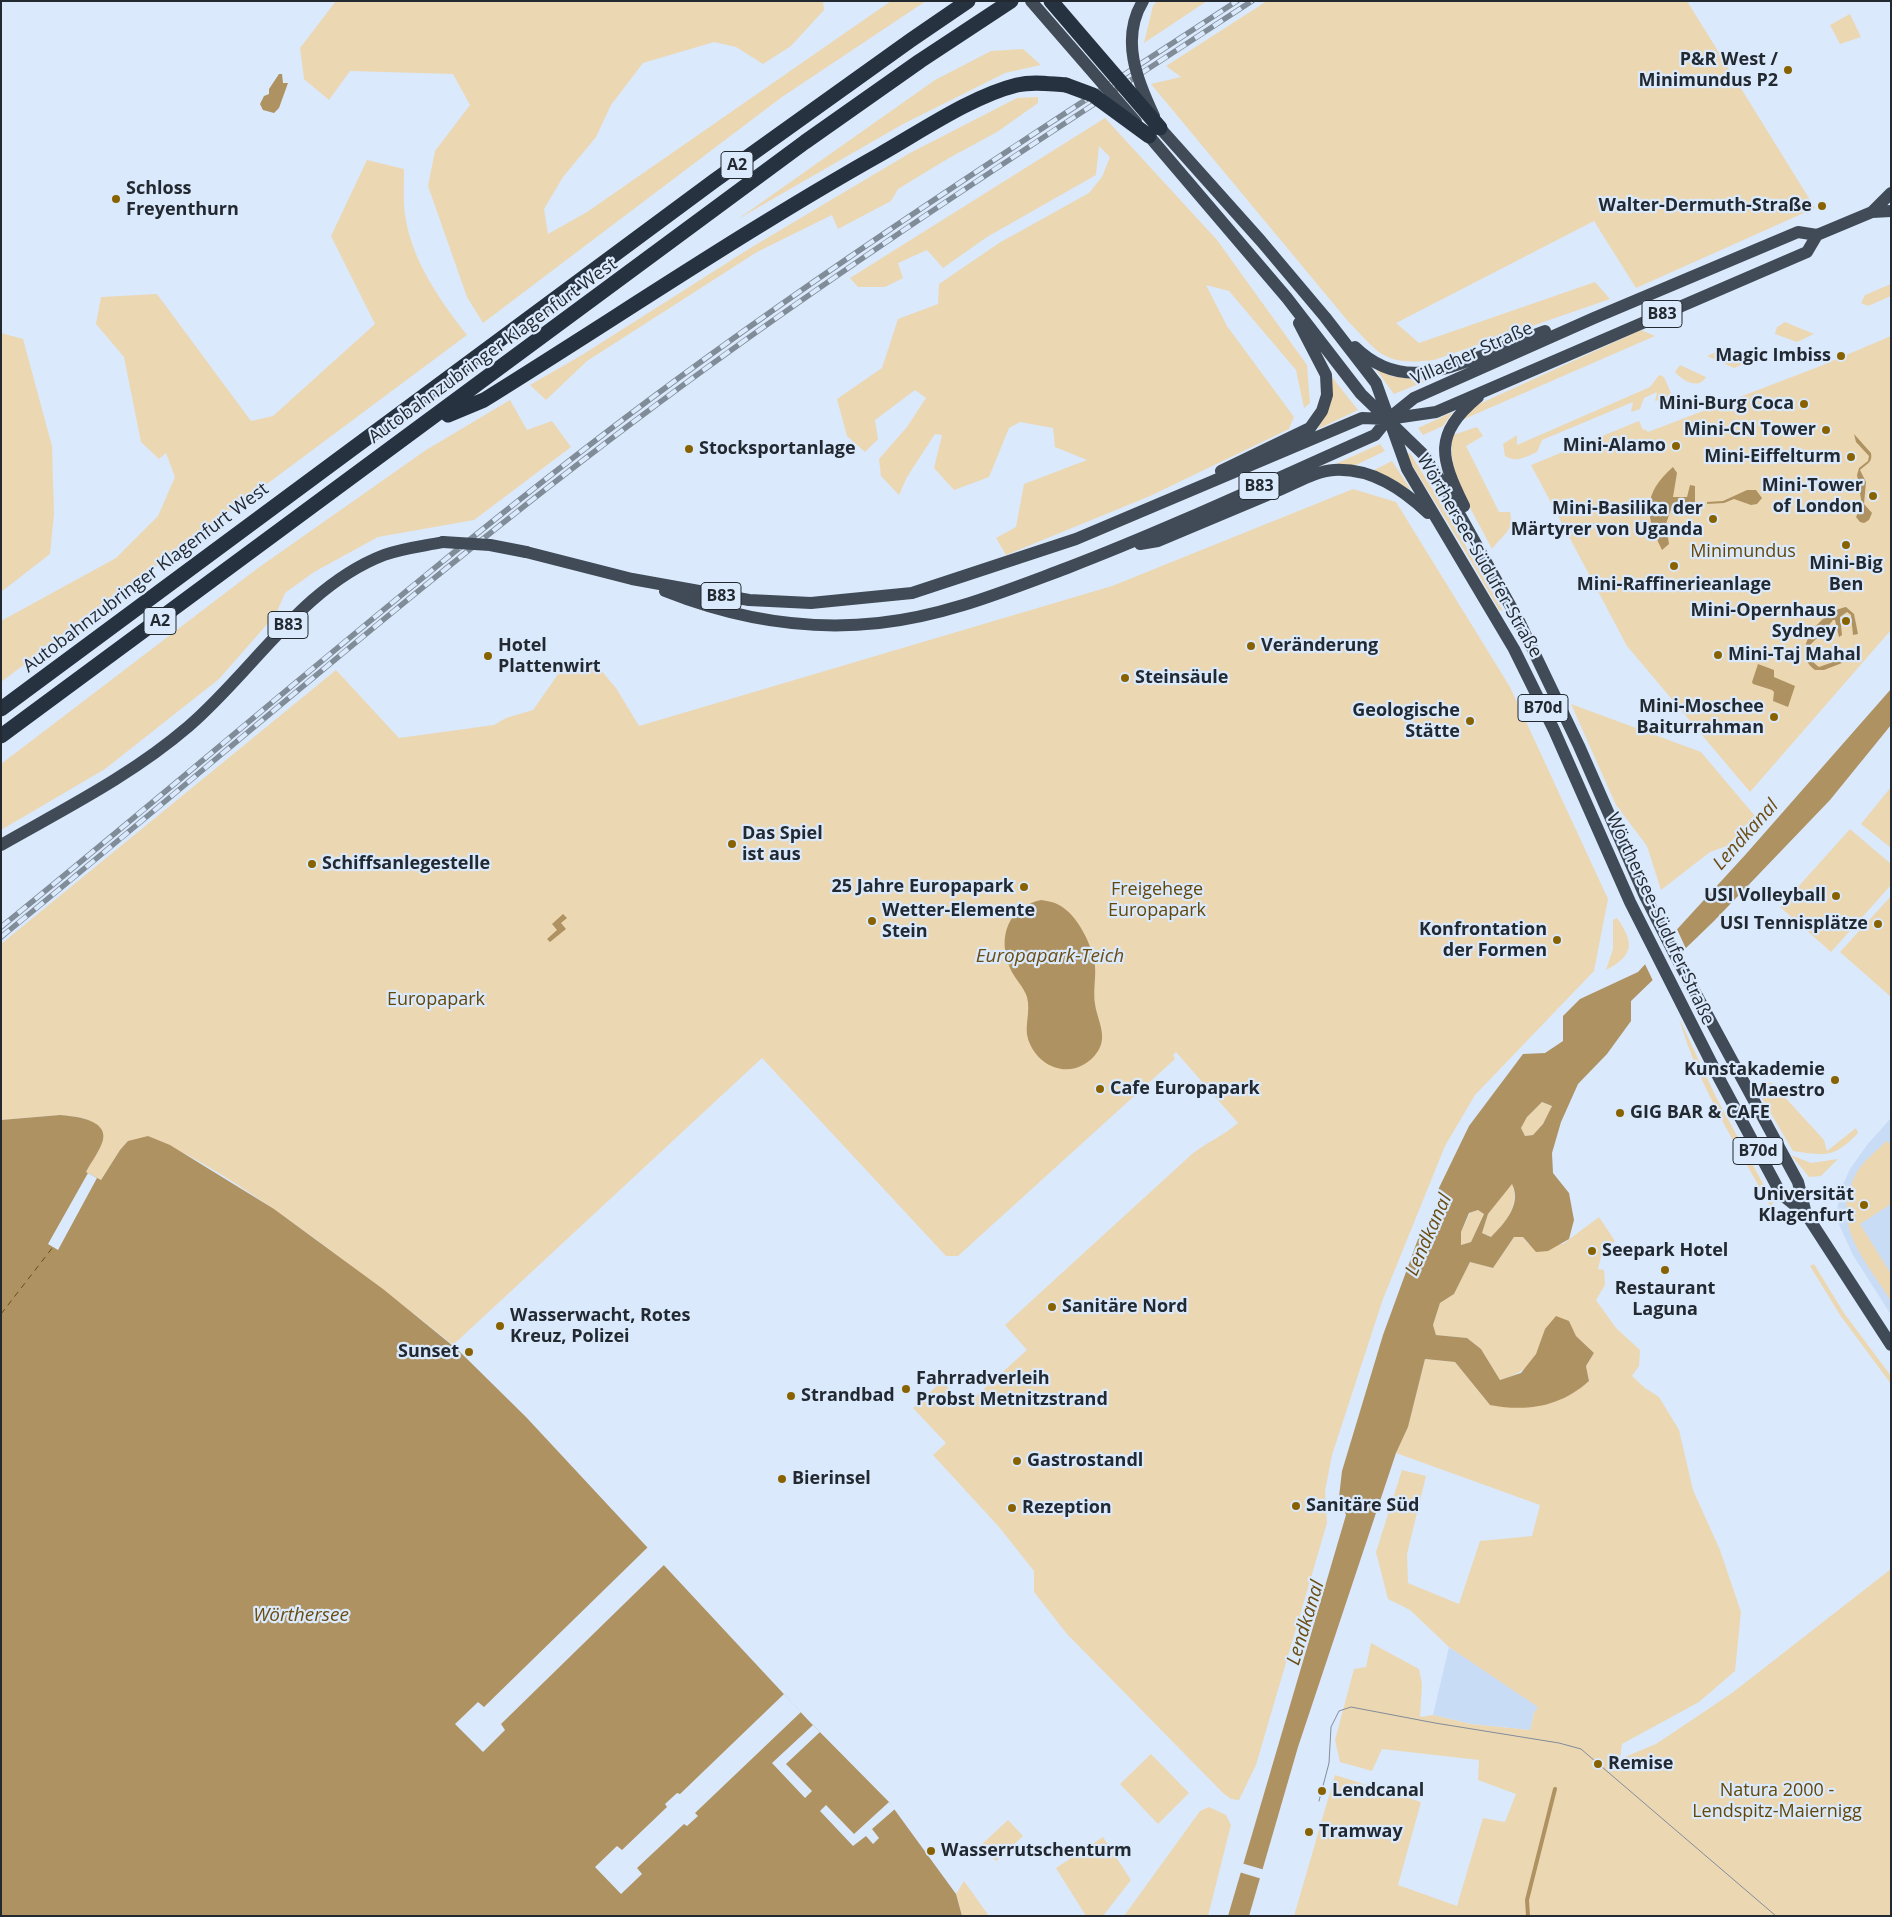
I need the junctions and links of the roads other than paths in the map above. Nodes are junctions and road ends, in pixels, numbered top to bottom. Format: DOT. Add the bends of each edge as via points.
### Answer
graph roads {
  1 [pos="968,1"];
  2 [pos="1011,1"];
  3 [pos="1031,1"];
  4 [pos="1051,1"];
  5 [pos="1143,1"];
  6 [pos="1154,132"];
  7 [pos="1891,193"];
  8 [pos="1891,211"];
  9 [pos="1872,212"];
  10 [pos="1817,236"];
  11 [pos="1286,298"];
  12 [pos="1325,316"];
  13 [pos="1594,318"];
  14 [pos="1500,383"];
  15 [pos="479,394"];
  16 [pos="1388,419"];
  17 [pos="1167,502"];
  18 [pos="1440,523"];
  19 [pos="1126,546"];
  20 [pos="632,579"];
  21 [pos="1520,623"];
  22 [pos="1,709"];
  23 [pos="1,736"];
  24 [pos="1,845"];
  25 [pos="1806,1214"];
  26 [pos="1891,1346"];
  1 -- 22 [label="highway, Autobahnzubringer Klagenfurt West / A2" via="795,122"];
  2 -- 15 [label="highway, Autobahnzubringer Klagenfurt West / A2" via="806,142 525,352"];
  3 -- 6 [label="main road, bridge"];
  4 -- 6 [label="highway, bridge"];
  5 -- 6 [label="main road, bridge" via="1131,36"];
  6 -- 11 [label="main road" via="1161,151"];
  6 -- 12 [label="main road" via="1172,141"];
  6 -- 15 [label="highway, bridge" via="1093,95 1066,85 1037,82 982,98 726,245 538,367"];
  7 -- 9 [label="main road, Villacher Straße / B83"];
  8 -- 9 [label="main road, Villacher Straße / B83"];
  9 -- 10 [label="main road, Villacher Straße / B83"];
  10 -- 13 [label="main road, Villacher Straße / B83" via="1798,232"];
  10 -- 14 [label="main road, Villacher Straße / B83" via="1806,252"];
  11 -- 16 [label="main road" via="1361,394"];
  11 -- 17 [label="main road" via="1326,375 1327,396 1322,411 1310,428 1241,460"];
  12 -- 13 [label="main road" via="1357,350 1375,362 1413,374 1443,371 1561,326"];
  12 -- 16 [label="main road" via="1376,383"];
  13 -- 16 [label="main road, Villacher Straße / B83" via="1414,398"];
  14 -- 16 [label="main road, Villacher Straße / B83" via="1436,412"];
  14 -- 21 [label="main road" via="1458,415 1450,428 1444,455 1453,484 1494,563"];
  15 -- 23 [label="highway, Autobahnzubringer Klagenfurt West / A2" via="428,422"];
  16 -- 17 [label="main road, B83" via="1362,418"];
  16 -- 18 [label="main road, Wörthersee-Südufer-Straße / B70d" via="1407,469"];
  16 -- 19 [label="main road, B83" via="1375,434"];
  16 -- 21 [label="main road, Wörthersee-Südufer-Straße / B70d" via="1423,454 1442,483"];
  17 -- 20 [label="main road, B83" via="1076,539 912,593 811,603 749,600"];
  18 -- 19 [label="main road" via="1412,498 1383,480 1365,473 1335,470 1158,541"];
  18 -- 25 [label="main road, Wörthersee-Südufer-Straße / B70d" via="1514,649 1681,1007 1781,1194"];
  19 -- 20 [label="main road, B83" via="972,604 879,623 794,624 726,612"];
  20 -- 24 [label="main road, B83, bridge" via="490,545 443,542 384,556 336,581 208,707 159,750 123,776"];
  21 -- 25 [label="main road, Wörthersee-Südufer-Straße / B70d" via="1645,896 1798,1182"];
  25 -- 26 [label="main road, Wörthersee-Südufer-Straße / B70d"];
}
